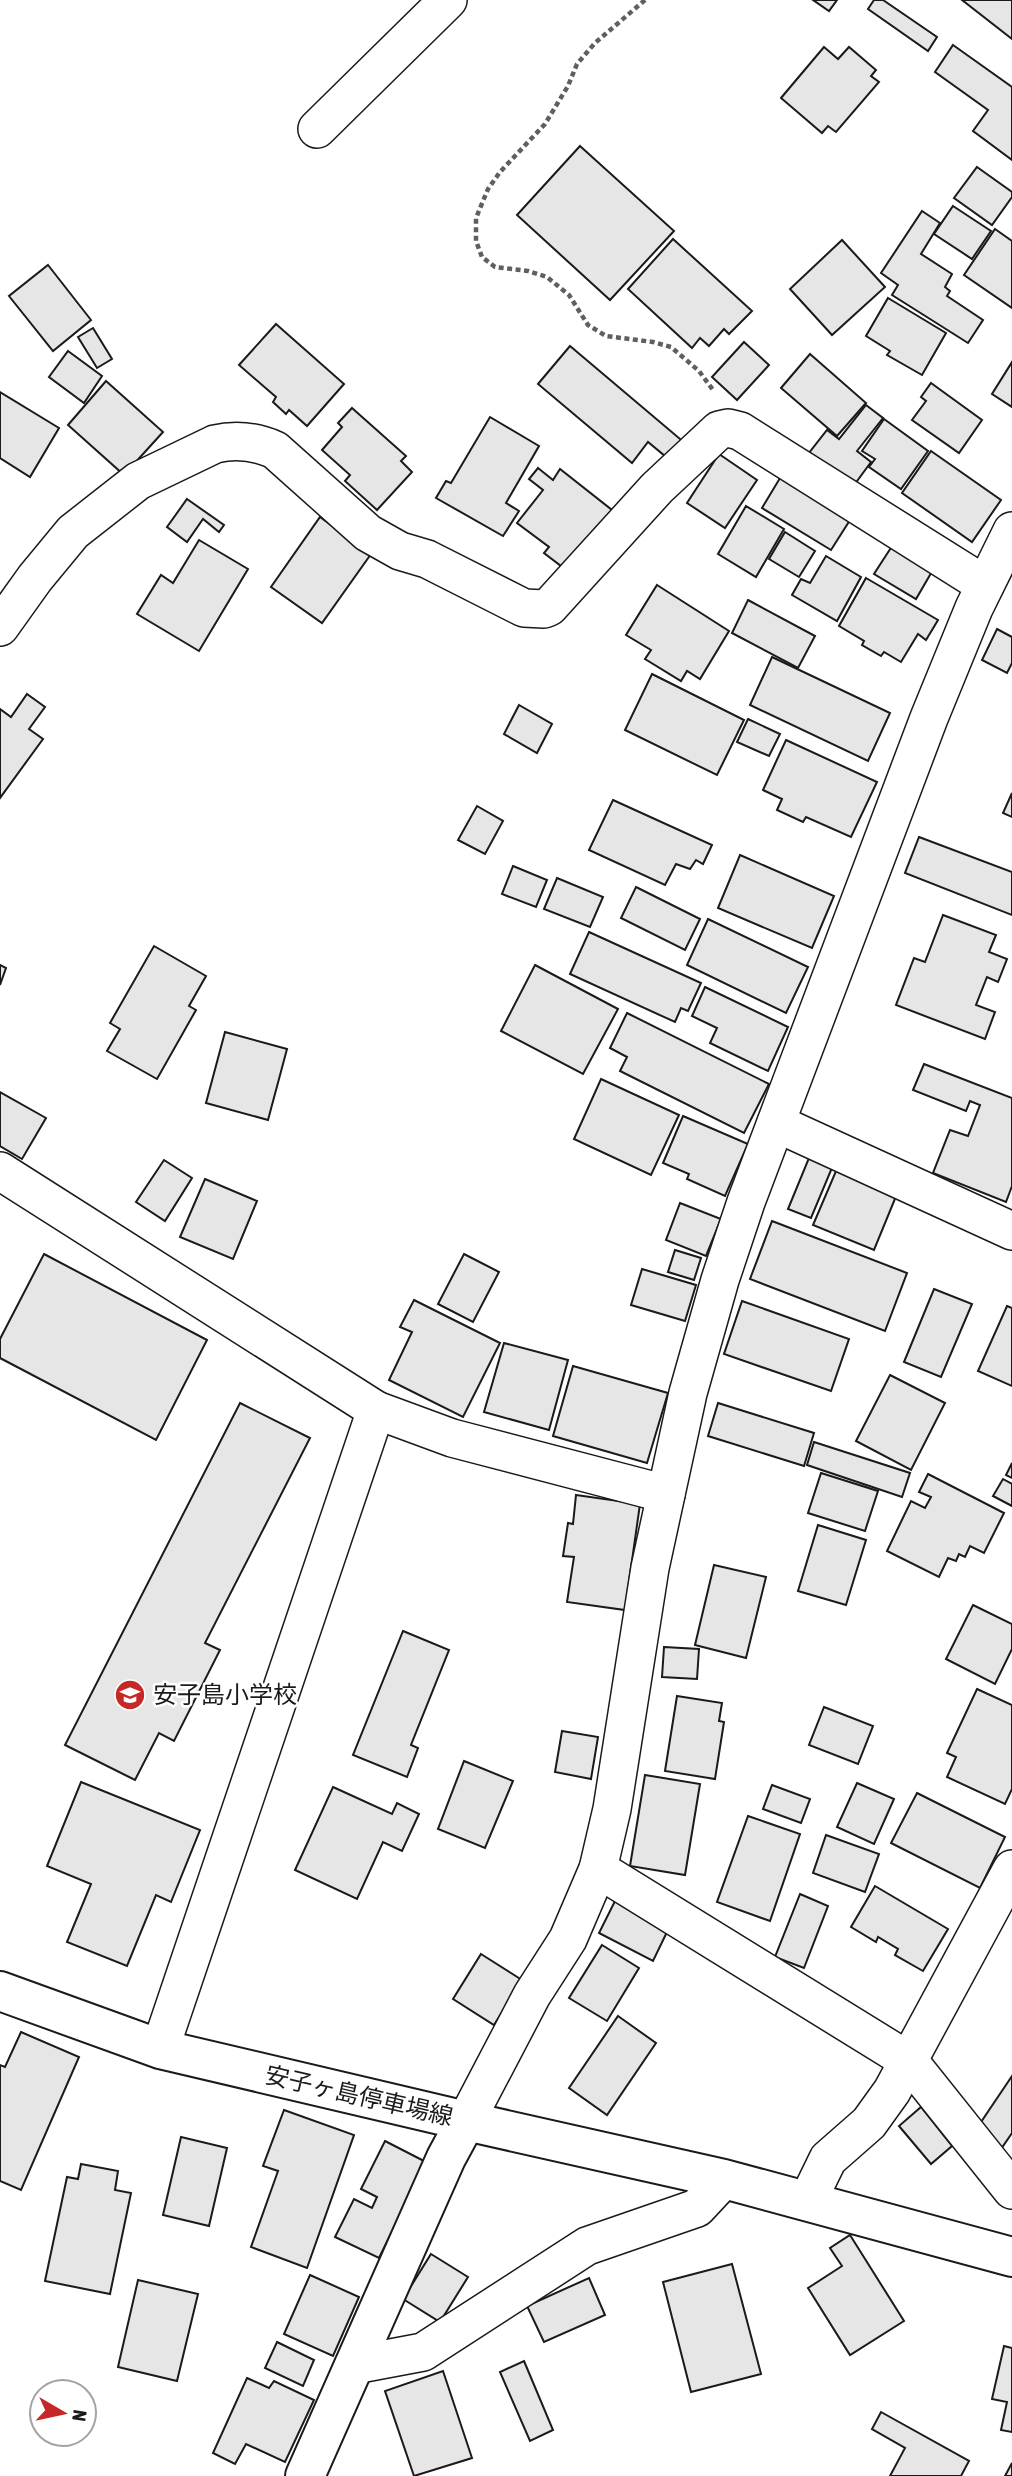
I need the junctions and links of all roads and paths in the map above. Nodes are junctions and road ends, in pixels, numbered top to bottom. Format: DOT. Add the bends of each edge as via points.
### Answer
graph roads {
  1 [pos="448,0"];
  2 [pos="645,0"];
  3 [pos="317,129"];
  4 [pos="728,428"];
  5 [pos="1012,531"];
  6 [pos="985,585"];
  7 [pos="0,628"];
  8 [pos="776,1123"];
  9 [pos="0,1171"];
  10 [pos="1012,1231"];
  11 [pos="376,1409"];
  12 [pos="666,1494"];
  13 [pos="598,1869"];
  14 [pos="1012,1870"];
  15 [pos="0,1991"];
  16 [pos="160,2049"];
  17 [pos="909,2061"];
  18 [pos="466,2122"];
  19 [pos="724,2179"];
  20 [pos="1012,2190"];
  21 [pos="808,2200"];
  22 [pos="1012,2257"];
  23 [pos="354,2365"];
  24 [pos="305,2476"];
  1 -- 3 [label="street"];
  2 -- 4 [label="path" via="577,64 545,124 488,189 476,218 476,241 482,257 495,267 547,277 569,295 588,325 606,336 671,347 711,387"];
  4 -- 6 [label="street" via="740,431"];
  4 -- 7 [label="street" via="719,430 657,488 544,609 524,608 426,559 400,551 368,533 275,450 228,441 138,481 73,532"];
  5 -- 6 [label="street"];
  6 -- 8 [label="street" via="929,718"];
  8 -- 10 [label="street"];
  8 -- 12 [label="street" via="720,1280"];
  9 -- 11 [label="street"];
  11 -- 12 [label="street" via="452,1438"];
  11 -- 16 [label="street"];
  12 -- 13 [label="street"];
  13 -- 17 [label="street"];
  13 -- 18 [label="street" via="568,1939 532,1995"];
  14 -- 17 [label="street"];
  15 -- 16 [label="main road, 安子ヶ島停車場線"];
  16 -- 18 [label="main road, 安子ヶ島停車場線"];
  17 -- 20 [label="street"];
  17 -- 21 [label="street" via="869,2123 828,2158"];
  18 -- 19 [label="main road"];
  18 -- 23 [label="main road, 安子ヶ島停車場線"];
  19 -- 21 [label="main road"];
  19 -- 23 [label="street" via="696,2208 587,2246 423,2352"];
  21 -- 22 [label="main road"];
  23 -- 24 [label="main road, 安子ヶ島停車場線"];
}
